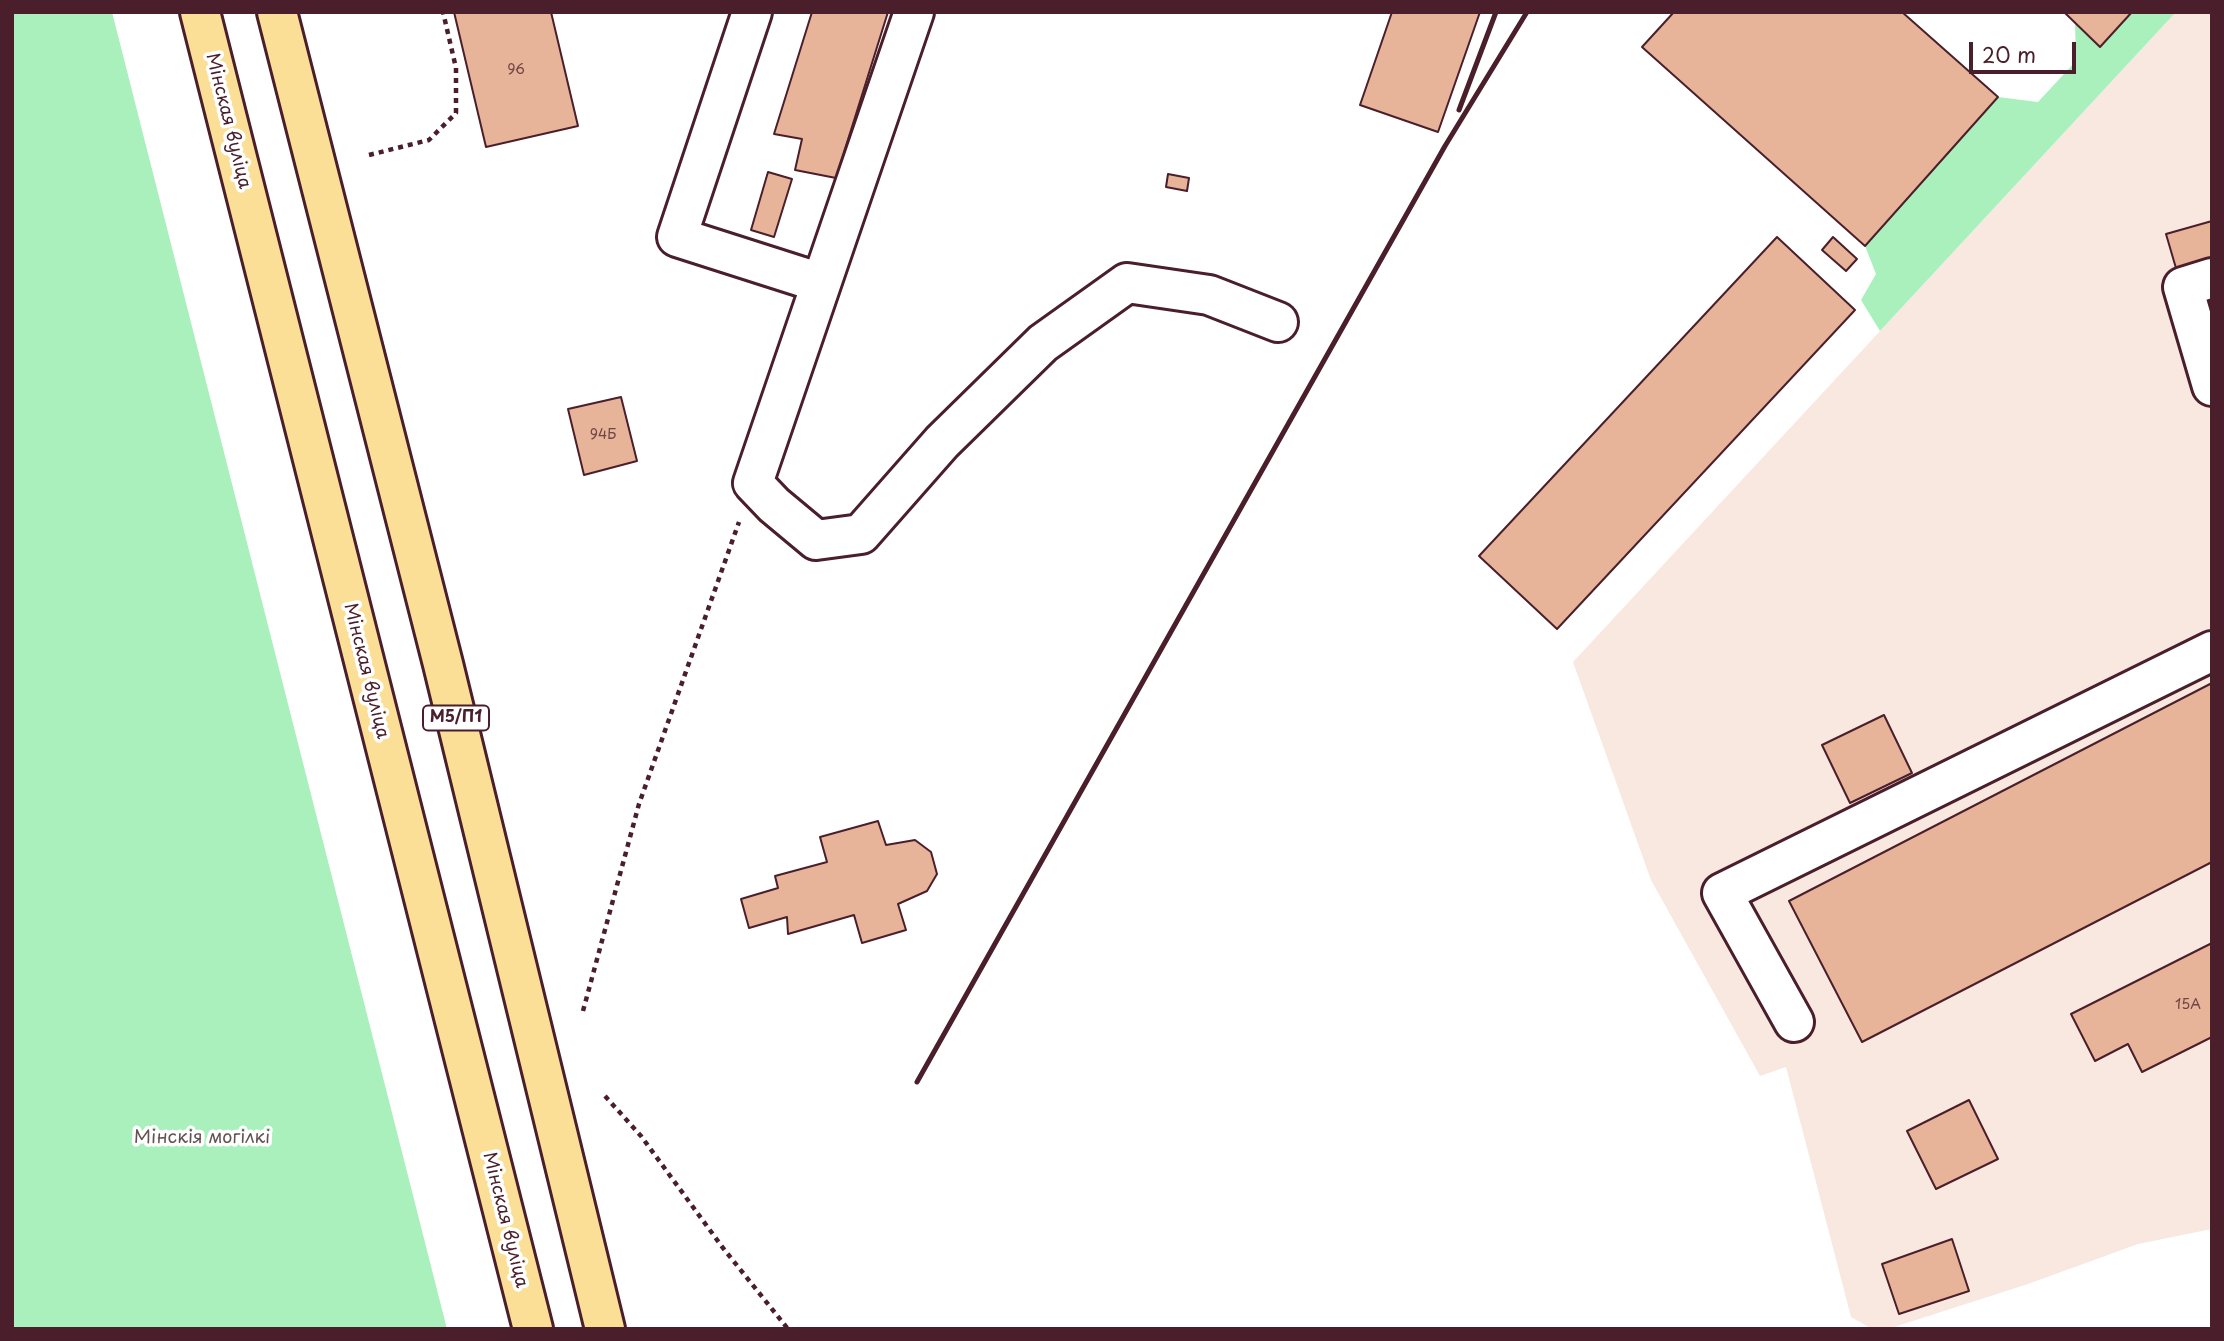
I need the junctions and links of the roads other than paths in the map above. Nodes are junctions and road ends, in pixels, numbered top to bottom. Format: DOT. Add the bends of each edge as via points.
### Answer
graph roads {
  1 [pos="200,12"];
  2 [pos="277,12"];
  3 [pos="752,12"];
  4 [pos="914,12"];
  5 [pos="2212,278"];
  6 [pos="821,283"];
  7 [pos="1279,323"];
  8 [pos="2212,386"];
  9 [pos="2212,652"];
  10 [pos="1794,1022"];
  11 [pos="533,1329"];
  12 [pos="606,1329"];
  1 -- 11 [label="main road, Мінская вуліца"];
  2 -- 12 [label="main road, М5/П1"];
  3 -- 6 [label="street" via="677,237"];
  4 -- 6 [label="street"];
  5 -- 8 [label="street" via="2183,287"];
  6 -- 7 [label="street" via="752,482 816,540 861,534 942,442 1043,343 1127,283 1209,295"];
  9 -- 10 [label="street" via="1722,893"];
}
